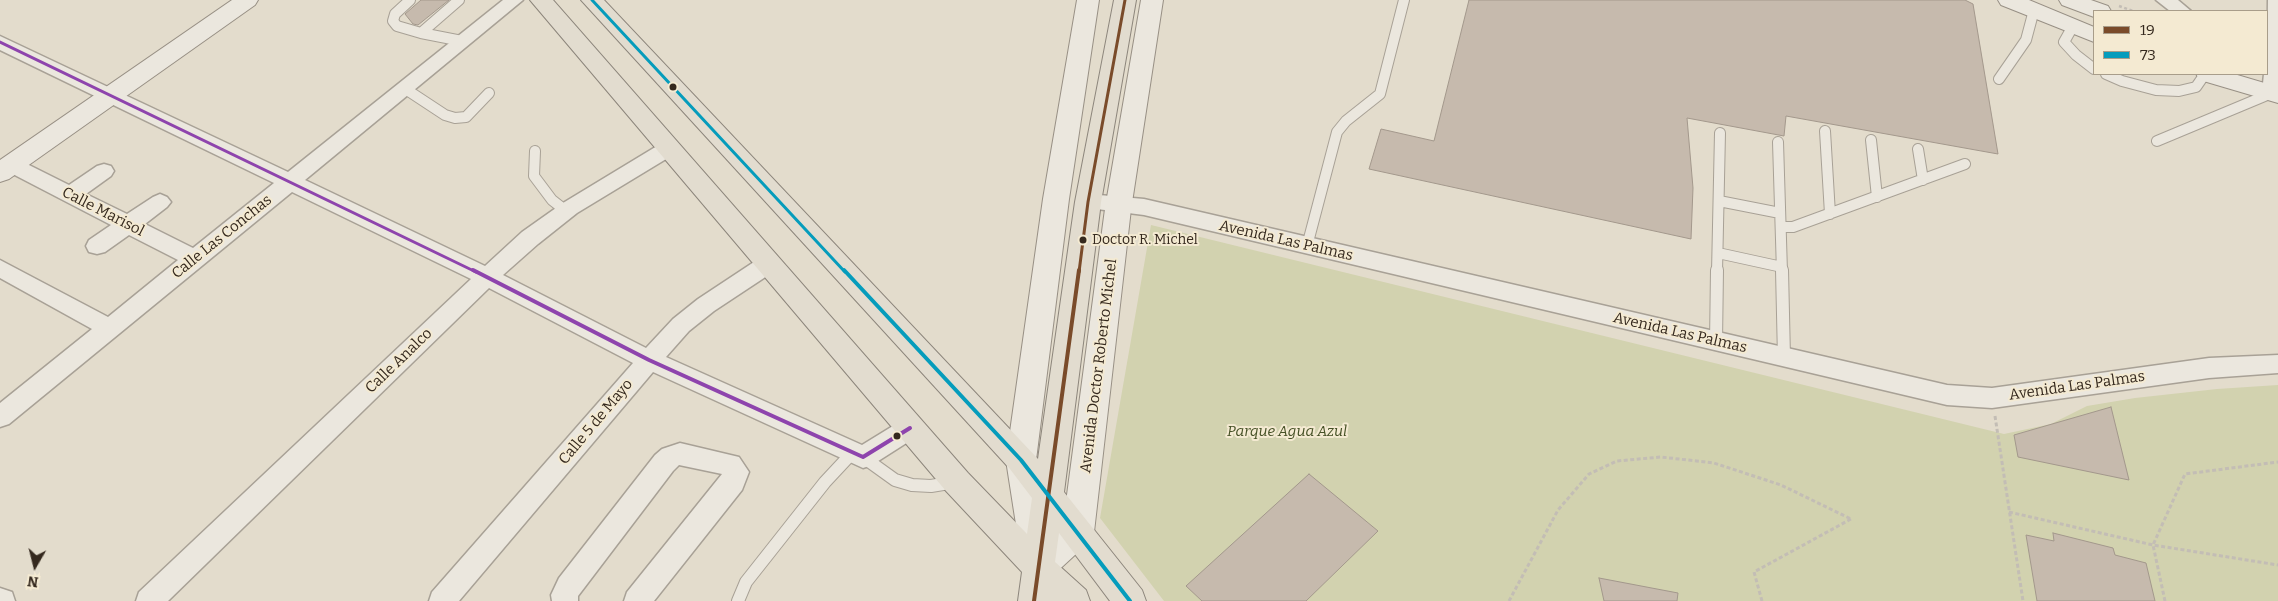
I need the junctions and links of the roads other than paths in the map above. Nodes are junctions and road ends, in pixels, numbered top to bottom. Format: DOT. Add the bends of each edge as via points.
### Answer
graph roads {
  1 [pos="247,0"];
  2 [pos="410,0"];
  3 [pos="459,0"];
  4 [pos="514,0"];
  5 [pos="541,0"];
  6 [pos="592,0"];
  7 [pos="1088,0"];
  8 [pos="1125,0"];
  9 [pos="1152,0"];
  10 [pos="1404,0"];
  11 [pos="2009,0"];
  12 [pos="2070,0"];
  13 [pos="2165,0"];
  14 [pos="2277,0"];
  15 [pos="2034,10"];
  16 [pos="2097,10"];
  17 [pos="2180,10"];
  18 [pos="2277,24"];
  19 [pos="2074,26"];
  20 [pos="421,33"];
  21 [pos="2093,35"];
  22 [pos="462,41"];
  23 [pos="0,42"];
  24 [pos="2093,67"];
  25 [pos="2273,67"];
  26 [pos="2108,75"];
  27 [pos="2206,75"];
  28 [pos="2210,75"];
  29 [pos="1999,79"];
  30 [pos="404,88"];
  31 [pos="489,93"];
  32 [pos="2275,94"];
  33 [pos="110,96"];
  34 [pos="1825,131"];
  35 [pos="1067,133"];
  36 [pos="1720,133"];
  37 [pos="1101,134"];
  38 [pos="1871,140"];
  39 [pos="2157,141"];
  40 [pos="1778,142"];
  41 [pos="669,148"];
  42 [pos="1918,149"];
  43 [pos="535,151"];
  44 [pos="1965,164"];
  45 [pos="6,169"];
  46 [pos="104,171"];
  47 [pos="1923,180"];
  48 [pos="289,182"];
  49 [pos="70,195"];
  50 [pos="1877,197"];
  51 [pos="1719,201"];
  52 [pos="160,202"];
  53 [pos="1088,202"];
  54 [pos="1120,204"];
  55 [pos="566,211"];
  56 [pos="1780,213"];
  57 [pos="1830,214"];
  58 [pos="128,224"];
  59 [pos="1781,227"];
  60 [pos="97,246"];
  61 [pos="1307,246"];
  62 [pos="1718,253"];
  63 [pos="195,259"];
  64 [pos="768,264"];
  65 [pos="1782,267"];
  66 [pos="0,268"];
  67 [pos="487,277"];
  68 [pos="109,328"];
  69 [pos="1716,342"];
  70 [pos="1784,358"];
  71 [pos="648,360"];
  72 [pos="2278,364"];
  73 [pos="5,407"];
  74 [pos="910,428"];
  75 [pos="858,455"];
  76 [pos="1021,460"];
  77 [pos="957,482"];
  78 [pos="1049,494"];
  79 [pos="1078,532"];
  80 [pos="1039,568"];
  81 [pos="149,601"];
  82 [pos="442,601"];
  83 [pos="565,601"];
  84 [pos="637,601"];
  85 [pos="738,601"];
  86 [pos="1034,601"];
  87 [pos="1074,601"];
  88 [pos="1130,601"];
  1 -- 33 [label="main road"];
  2 -- 20 [label="lane" via="394,14 393,21 397,26"];
  3 -- 20 [label="lane"];
  4 -- 22 [label="street, Calle Las Conchas"];
  5 -- 41 [label="main road"];
  6 -- 76 [label="main road"];
  7 -- 35 [label="main road, Avenida Doctor Roberto Michel"];
  8 -- 37 [label="main road, Avenida Doctor Roberto Michel"];
  9 -- 54 [label="main road, Avenida Doctor Roberto Michel"];
  10 -- 61 [label="lane" via="1380,94 1337,132"];
  11 -- 15 [label="main road"];
  12 -- 16 [label="main road"];
  13 -- 17 [label="street"];
  14 -- 18 [label="street"];
  15 -- 19 [label="main road"];
  15 -- 29 [label="lane" via="2026,40"];
  18 -- 25 [label="street"];
  19 -- 21 [label="main road"];
  19 -- 24 [label="lane" via="2064,42 2076,56"];
  20 -- 22 [label="lane"];
  22 -- 30 [label="street, Calle Las Conchas"];
  23 -- 33 [label="street"];
  25 -- 32 [label="street"];
  26 -- 27 [label="lane" via="2156,90 2179,91 2196,87"];
  28 -- 32 [label="main road"];
  30 -- 31 [label="lane" via="455,118 466,117"];
  30 -- 48 [label="street, Calle Las Conchas"];
  32 -- 39 [label="lane"];
  33 -- 45 [label="main road"];
  33 -- 48 [label="street"];
  34 -- 57 [label="lane"];
  35 -- 37 [label="main road"];
  35 -- 76 [label="main road, Avenida Doctor Roberto Michel"];
  36 -- 51 [label="lane"];
  37 -- 53 [label="main road, Avenida Doctor Roberto Michel"];
  38 -- 50 [label="lane"];
  40 -- 56 [label="lane"];
  41 -- 55 [label="street, Calle Analco"];
  41 -- 64 [label="main road"];
  42 -- 47 [label="lane"];
  43 -- 55 [label="lane" via="534,176 552,200"];
  44 -- 47 [label="lane"];
  45 -- 49 [label="street, Calle Marisol"];
  46 -- 49 [label="street"];
  47 -- 50 [label="lane"];
  48 -- 63 [label="street, Calle Las Conchas"];
  48 -- 67 [label="street"];
  49 -- 58 [label="street, Calle Marisol"];
  50 -- 57 [label="lane"];
  51 -- 56 [label="lane"];
  51 -- 62 [label="lane"];
  52 -- 58 [label="street"];
  53 -- 54 [label="street, Avenida Las Palmas"];
  53 -- 78 [label="main road, Avenida Doctor Roberto Michel"];
  54 -- 61 [label="street, Avenida Las Palmas"];
  54 -- 79 [label="main road, Avenida Doctor Roberto Michel"];
  55 -- 67 [label="street, Calle Analco"];
  56 -- 59 [label="lane"];
  57 -- 59 [label="lane" via="1793,227"];
  58 -- 60 [label="street"];
  58 -- 63 [label="street, Calle Marisol"];
  59 -- 65 [label="lane"];
  61 -- 69 [label="street, Avenida Las Palmas"];
  62 -- 65 [label="lane"];
  62 -- 69 [label="lane"];
  63 -- 68 [label="street, Calle Las Conchas"];
  64 -- 71 [label="street, Calle 5 de Mayo" via="681,325"];
  64 -- 74 [label="main road"];
  65 -- 70 [label="lane"];
  66 -- 68 [label="street"];
  67 -- 71 [label="street"];
  67 -- 81 [label="street, Calle Analco"];
  68 -- 73 [label="street, Calle Las Conchas"];
  69 -- 70 [label="street, Avenida Las Palmas"];
  70 -- 72 [label="street, Avenida Las Palmas" via="1947,395 1992,398 2209,368"];
  71 -- 75 [label="street"];
  71 -- 82 [label="street, Calle 5 de Mayo"];
  74 -- 75 [label="street"];
  74 -- 77 [label="main road"];
  75 -- 77 [label="lane" via="895,480 912,485"];
  75 -- 85 [label="lane" via="824,482 746,582"];
  76 -- 78 [label="main road"];
  76 -- 80 [label="main road, Avenida Doctor Roberto Michel"];
  77 -- 80 [label="main road"];
  78 -- 79 [label="main road"];
  78 -- 80 [label="main road, Avenida Doctor Roberto Michel"];
  79 -- 80 [label="main road"];
  79 -- 88 [label="main road"];
  80 -- 86 [label="main road, Avenida Doctor Roberto Michel"];
  80 -- 87 [label="main road"];
  83 -- 84 [label="street" via="568,587 671,457 680,454 730,465 736,472 733,482"];
}
